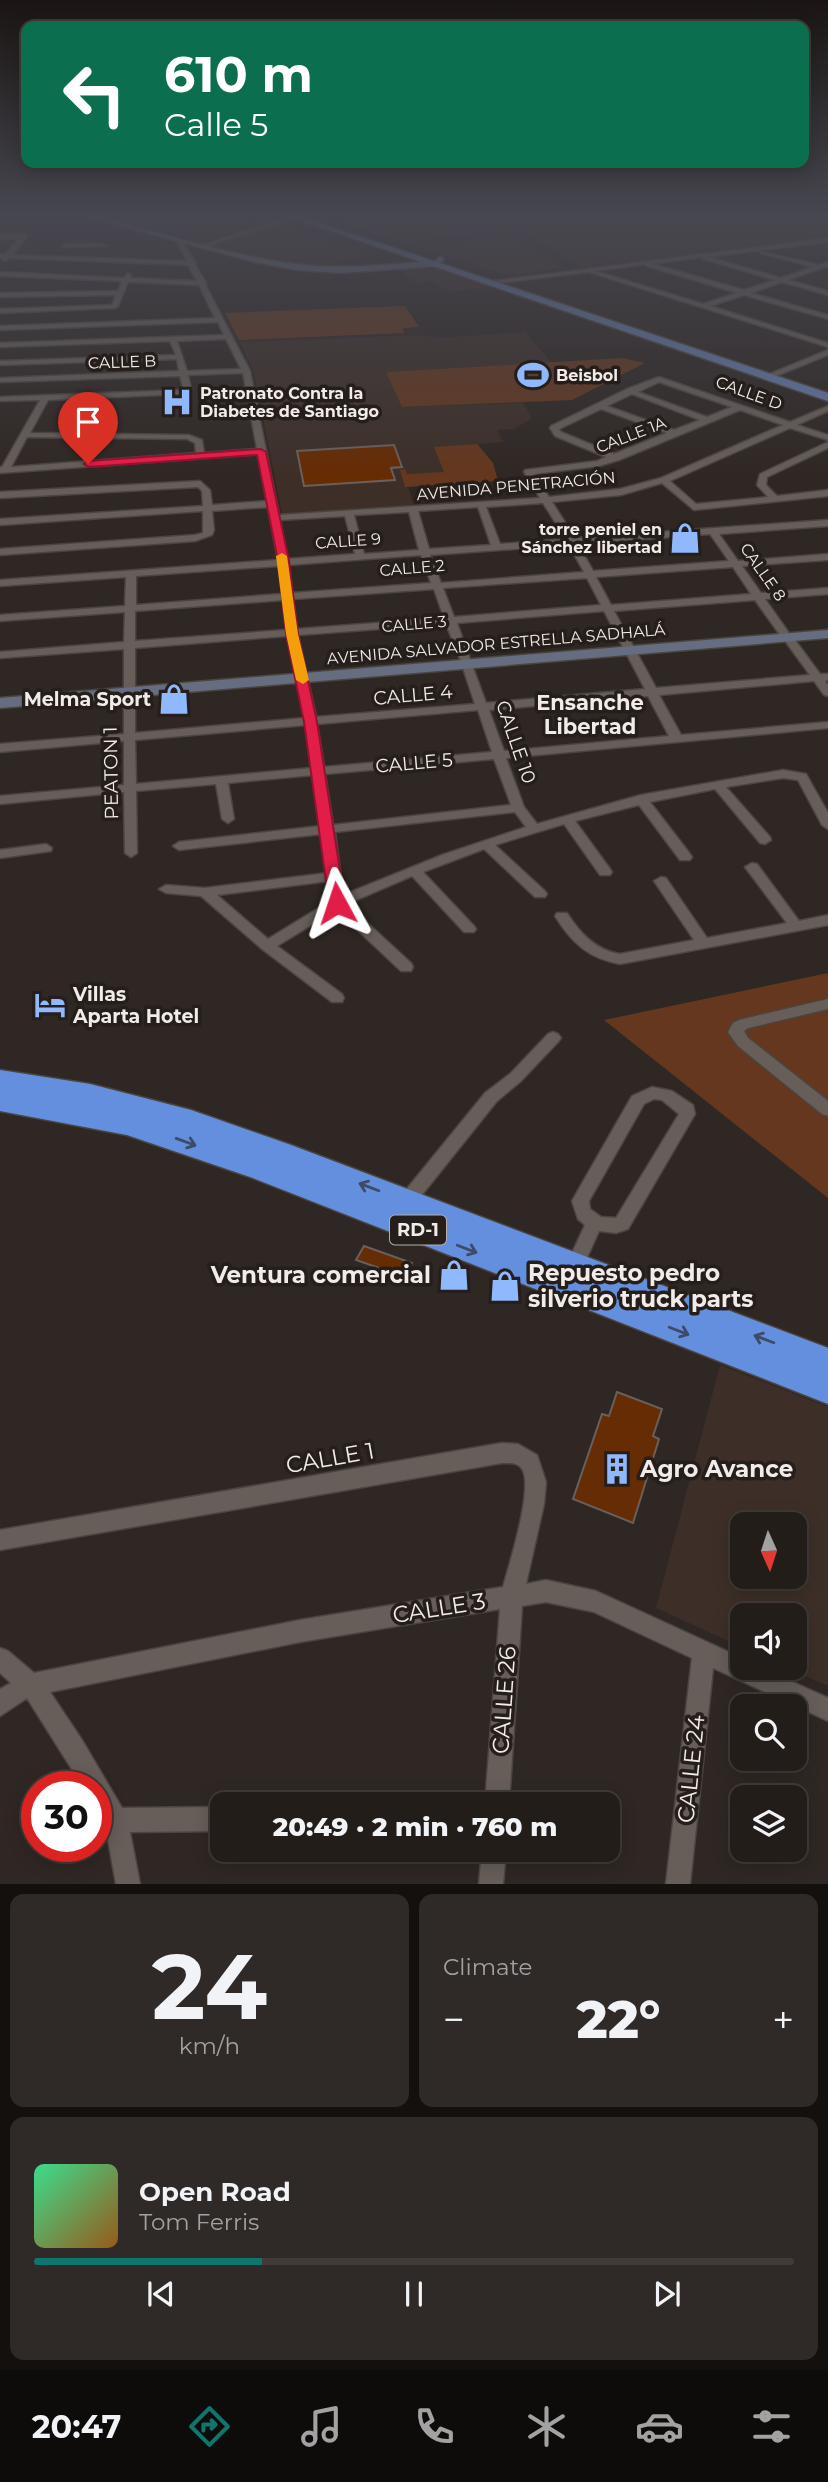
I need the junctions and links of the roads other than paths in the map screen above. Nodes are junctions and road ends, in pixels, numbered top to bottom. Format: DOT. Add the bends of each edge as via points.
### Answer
graph roads {
  1 [pos="116,303"];
  2 [pos="213,303"];
  3 [pos="557,303"];
  4 [pos="695,303"];
  5 [pos="715,303"];
  6 [pos="780,303"];
  7 [pos="705,306"];
  8 [pos="71,308"];
  9 [pos="0,310"];
  10 [pos="828,317"];
  11 [pos="221,320"];
  12 [pos="67,326"];
  13 [pos="0,328"];
  14 [pos="230,337"];
  15 [pos="173,339"];
  16 [pos="64,343"];
  17 [pos="0,345"];
  18 [pos="828,345"];
  19 [pos="828,352"];
  20 [pos="180,357"];
  21 [pos="0,363"];
  22 [pos="246,371"];
  23 [pos="185,374"];
  24 [pos="769,375"];
  25 [pos="107,376"];
  26 [pos="0,380"];
  27 [pos="631,391"];
  28 [pos="828,395"];
  29 [pos="103,396"];
  30 [pos="45,398"];
  31 [pos="0,399"];
  32 [pos="600,406"];
  33 [pos="740,407"];
  34 [pos="828,408"];
  35 [pos="707,420"];
  36 [pos="789,425"];
  37 [pos="674,433"];
  38 [pos="25,435"];
  39 [pos="828,438"];
  40 [pos="828,445"];
  41 [pos="261,452"];
  42 [pos="200,456"];
  43 [pos="616,458"];
  44 [pos="2,470"];
  45 [pos="664,480"];
  46 [pos="828,493"];
  47 [pos="0,495"];
  48 [pos="774,498"];
  49 [pos="547,500"];
  50 [pos="270,504"];
  51 [pos="481,505"];
  52 [pos="207,508"];
  53 [pos="413,509"];
  54 [pos="349,513"];
  55 [pos="273,518"];
  56 [pos="0,522"];
  57 [pos="828,523"];
  58 [pos="713,531"];
  59 [pos="572,541"];
  60 [pos="496,546"];
  61 [pos="0,552"];
  62 [pos="425,552"];
  63 [pos="359,556"];
  64 [pos="828,557"];
  65 [pos="283,561"];
  66 [pos="737,564"];
  67 [pos="131,573"];
  68 [pos="588,574"];
  69 [pos="0,583"];
  70 [pos="438,584"];
  71 [pos="828,591"];
  72 [pos="288,596"];
  73 [pos="758,596"];
  74 [pos="131,608"];
  75 [pos="607,608"];
  76 [pos="0,618"];
  77 [pos="452,621"];
  78 [pos="828,632"];
  79 [pos="292,634"];
  80 [pos="786,635"];
  81 [pos="130,645"];
  82 [pos="630,648"];
  83 [pos="0,655"];
  84 [pos="466,662"];
  85 [pos="302,675"];
  86 [pos="822,677"];
  87 [pos="129,690"];
  88 [pos="652,692"];
  89 [pos="828,693"];
  90 [pos="0,700"];
  91 [pos="484,708"];
  92 [pos="311,722"];
  93 [pos="828,725"];
  94 [pos="130,737"];
  95 [pos="677,739"];
  96 [pos="0,748"];
  97 [pos="501,755"];
  98 [pos="318,771"];
  99 [pos="222,781"];
  100 [pos="718,785"];
  101 [pos="130,790"];
  102 [pos="641,799"];
  103 [pos="0,800"];
  104 [pos="518,808"];
  105 [pos="566,818"];
  106 [pos="228,819"];
  107 [pos="828,825"];
  108 [pos="328,829"];
  109 [pos="534,829"];
  110 [pos="765,840"];
  111 [pos="486,844"];
  112 [pos="179,846"];
  113 [pos="46,848"];
  114 [pos="131,853"];
  115 [pos="0,854"];
  116 [pos="685,857"];
  117 [pos="752,867"];
  118 [pos="415,871"];
  119 [pos="605,872"];
  120 [pos="335,876"];
  121 [pos="661,881"];
  122 [pos="166,889"];
  123 [pos="205,892"];
  124 [pos="540,894"];
  125 [pos="337,903"];
  126 [pos="562,916"];
  127 [pos="828,920"];
  128 [pos="796,926"];
  129 [pos="469,929"];
  130 [pos="703,943"];
  131 [pos="267,946"];
  132 [pos="406,967"];
  133 [pos="337,998"];
  134 [pos="828,1004"];
  135 [pos="553,1038"];
  136 [pos="0,1080"];
  137 [pos="0,1100"];
  138 [pos="828,1110"];
  139 [pos="407,1201"];
  140 [pos="595,1222"];
  141 [pos="575,1266"];
  142 [pos="828,1363"];
  143 [pos="828,1388"];
  144 [pos="0,1541"];
  145 [pos="512,1596"];
  146 [pos="703,1654"];
  147 [pos="0,1659"];
  148 [pos="31,1685"];
  149 [pos="0,1705"];
  150 [pos="828,1710"];
  151 [pos="498,1792"];
  152 [pos="210,1819"];
  153 [pos="116,1820"];
  154 [pos="493,1862"];
  155 [pos="128,1884"];
  156 [pos="491,1884"];
  157 [pos="678,1884"];
  1 -- 8 [label="street"];
  2 -- 11 [label="street"];
  3 -- 24 [label="main road"];
  4 -- 7 [label="street"];
  5 -- 7 [label="street"];
  6 -- 10 [label="street"];
  7 -- 18 [label="street"];
  8 -- 9 [label="street"];
  8 -- 12 [label="street"];
  11 -- 12 [label="street"];
  11 -- 14 [label="street"];
  12 -- 13 [label="street"];
  12 -- 16 [label="street"];
  14 -- 15 [label="street"];
  14 -- 22 [label="street"];
  15 -- 16 [label="street"];
  15 -- 20 [label="street"];
  16 -- 17 [label="street"];
  19 -- 24 [label="street"];
  20 -- 21 [label="street"];
  20 -- 23 [label="street"];
  22 -- 23 [label="street, CALLE B"];
  22 -- 41 [label="street"];
  23 -- 25 [label="street, CALLE B"];
  23 -- 29 [label="street" via="187,388 183,392"];
  24 -- 28 [label="main road"];
  25 -- 26 [label="street, CALLE B"];
  25 -- 29 [label="street"];
  27 -- 32 [label="street"];
  27 -- 33 [label="street, CALLE D" via="659,379"];
  27 -- 35 [label="street"];
  29 -- 30 [label="street"];
  30 -- 31 [label="street"];
  30 -- 38 [label="street"];
  32 -- 37 [label="street"];
  32 -- 43 [label="street" via="554,430"];
  33 -- 35 [label="street, CALLE 1A"];
  33 -- 36 [label="street, CALLE D"];
  34 -- 36 [label="street, AVENIDA PENETRACIÓN"];
  35 -- 37 [label="street, CALLE 1A"];
  36 -- 39 [label="street, CALLE D"];
  36 -- 45 [label="street, AVENIDA PENETRACIÓN"];
  37 -- 43 [label="street, CALLE 1A"];
  38 -- 42 [label="street" via="189,437 199,442"];
  38 -- 44 [label="street"];
  40 -- 48 [label="street" via="763,476 761,485"];
  41 -- 42 [label="street"];
  41 -- 50 [label="street"];
  42 -- 44 [label="street"];
  43 -- 49 [label="street, CALLE 1A" via="528,472"];
  45 -- 48 [label="street" via="694,506"];
  45 -- 49 [label="street, AVENIDA PENETRACIÓN" via="604,495"];
  46 -- 48 [label="street"];
  47 -- 52 [label="street" via="200,484 206,490"];
  49 -- 51 [label="street, AVENIDA PENETRACIÓN"];
  49 -- 59 [label="street"];
  50 -- 52 [label="street"];
  50 -- 55 [label="street"];
  51 -- 53 [label="street, AVENIDA PENETRACIÓN"];
  51 -- 60 [label="street"];
  52 -- 56 [label="street"];
  52 -- 61 [label="street" via="209,530 203,537"];
  53 -- 54 [label="street, AVENIDA PENETRACIÓN"];
  53 -- 62 [label="street, CALLE 10"];
  54 -- 55 [label="street, AVENIDA PENETRACIÓN"];
  54 -- 63 [label="street"];
  55 -- 65 [label="street"];
  57 -- 58 [label="street, CALLE 9"];
  58 -- 59 [label="street, CALLE 9"];
  58 -- 66 [label="street, CALLE 8"];
  59 -- 60 [label="street, CALLE 9"];
  59 -- 68 [label="street"];
  60 -- 62 [label="street, CALLE 9"];
  62 -- 63 [label="street, CALLE 9"];
  62 -- 70 [label="street, CALLE 10"];
  63 -- 65 [label="street, CALLE 9"];
  64 -- 66 [label="street, CALLE 2"];
  65 -- 67 [label="street, CALLE 9"];
  65 -- 72 [label="street"];
  66 -- 68 [label="street, CALLE 2"];
  66 -- 73 [label="street, CALLE 8"];
  67 -- 69 [label="street, CALLE 9"];
  67 -- 74 [label="street, PEATON 1"];
  68 -- 70 [label="street, CALLE 2"];
  68 -- 75 [label="street"];
  70 -- 72 [label="street, CALLE 2"];
  70 -- 77 [label="street, CALLE 10"];
  71 -- 73 [label="street, CALLE 3"];
  72 -- 74 [label="street, CALLE 2"];
  72 -- 79 [label="street"];
  73 -- 75 [label="street, CALLE 3"];
  73 -- 80 [label="street, CALLE 8"];
  74 -- 76 [label="street, CALLE 2"];
  74 -- 81 [label="street, PEATON 1"];
  75 -- 77 [label="street, CALLE 3"];
  75 -- 82 [label="street"];
  77 -- 79 [label="street, CALLE 3"];
  77 -- 84 [label="street, CALLE 10"];
  78 -- 80 [label="main road, AVENIDA SALVADOR ESTRELLA SADHALÁ"];
  79 -- 81 [label="street, CALLE 3"];
  79 -- 85 [label="street"];
  80 -- 82 [label="main road, AVENIDA SALVADOR ESTRELLA SADHALÁ"];
  80 -- 86 [label="street, CALLE 8"];
  81 -- 83 [label="street, CALLE 3"];
  81 -- 87 [label="street, PEATON 1"];
  82 -- 84 [label="main road, AVENIDA SALVADOR ESTRELLA SADHALÁ"];
  82 -- 88 [label="street"];
  84 -- 85 [label="main road, AVENIDA SALVADOR ESTRELLA SADHALÁ"];
  84 -- 91 [label="street, CALLE 10"];
  85 -- 87 [label="main road, AVENIDA SALVADOR ESTRELLA SADHALÁ"];
  85 -- 92 [label="street"];
  86 -- 88 [label="street, CALLE 4"];
  86 -- 89 [label="street, CALLE 8"];
  87 -- 90 [label="main road, AVENIDA SALVADOR ESTRELLA SADHALÁ"];
  87 -- 94 [label="street, PEATON 1"];
  88 -- 91 [label="street, CALLE 4"];
  88 -- 95 [label="street"];
  91 -- 92 [label="street, CALLE 4"];
  91 -- 97 [label="street, CALLE 10"];
  92 -- 94 [label="street, CALLE 4"];
  92 -- 98 [label="street"];
  93 -- 95 [label="street, CALLE 5"];
  94 -- 96 [label="street, CALLE 4"];
  94 -- 101 [label="street, PEATON 1"];
  95 -- 97 [label="street, CALLE 5"];
  97 -- 98 [label="street, CALLE 5"];
  97 -- 104 [label="street, CALLE 10"];
  98 -- 99 [label="street, CALLE 5"];
  98 -- 108 [label="street"];
  99 -- 101 [label="street, CALLE 5"];
  99 -- 106 [label="street"];
  100 -- 102 [label="street"];
  100 -- 107 [label="street" via="783,774 802,777"];
  100 -- 110 [label="street"];
  101 -- 103 [label="street, CALLE 5"];
  101 -- 114 [label="street, PEATON 1"];
  102 -- 105 [label="street"];
  102 -- 116 [label="street"];
  104 -- 108 [label="street"];
  104 -- 109 [label="street, CALLE 10"];
  105 -- 109 [label="street"];
  105 -- 119 [label="street"];
  108 -- 112 [label="street"];
  108 -- 120 [label="street"];
  109 -- 111 [label="street"];
  111 -- 118 [label="street"];
  111 -- 124 [label="street"];
  113 -- 115 [label="street"];
  117 -- 128 [label="street"];
  118 -- 125 [label="street"];
  118 -- 129 [label="street"];
  120 -- 123 [label="street"];
  120 -- 125 [label="street"];
  121 -- 130 [label="street"];
  122 -- 123 [label="street"];
  123 -- 131 [label="street"];
  125 -- 131 [label="street"];
  125 -- 132 [label="street"];
  126 -- 130 [label="street" via="580,943 606,958 637,957"];
  127 -- 128 [label="street"];
  128 -- 130 [label="street"];
  131 -- 133 [label="street"];
  134 -- 138 [label="street" via="744,1024 736,1032"];
  135 -- 139 [label="street" via="492,1097"];
  139 -- 136 [label="highway, RD-1, one-way" via="181,1118 90,1095"];
  137 -- 143 [label="highway, RD-1, one-way" via="94,1116 172,1138"];
  139 -- 141 [label="highway, RD-1"];
  140 -- 140 [label="street" via="581,1211 580,1201 638,1100 652,1093 684,1105 687,1114 622,1224 606,1227"];
  140 -- 141 [label="street"];
  142 -- 141 [label="highway, RD-1, one-way"];
  144 -- 145 [label="street, CALLE 1" via="425,1465 517,1454 530,1462 536,1482"];
  145 -- 146 [label="street, CALLE 3" via="546,1591 596,1602"];
  145 -- 148 [label="street, CALLE 3" via="300,1631"];
  145 -- 151 [label="street, CALLE 26"];
  146 -- 150 [label="street, CALLE 3"];
  146 -- 157 [label="street, CALLE 24"];
  147 -- 148 [label="street"];
  148 -- 149 [label="street"];
  148 -- 153 [label="street"];
  152 -- 153 [label="street"];
  153 -- 155 [label="street"];
  154 -- 156 [label="street"];
}
